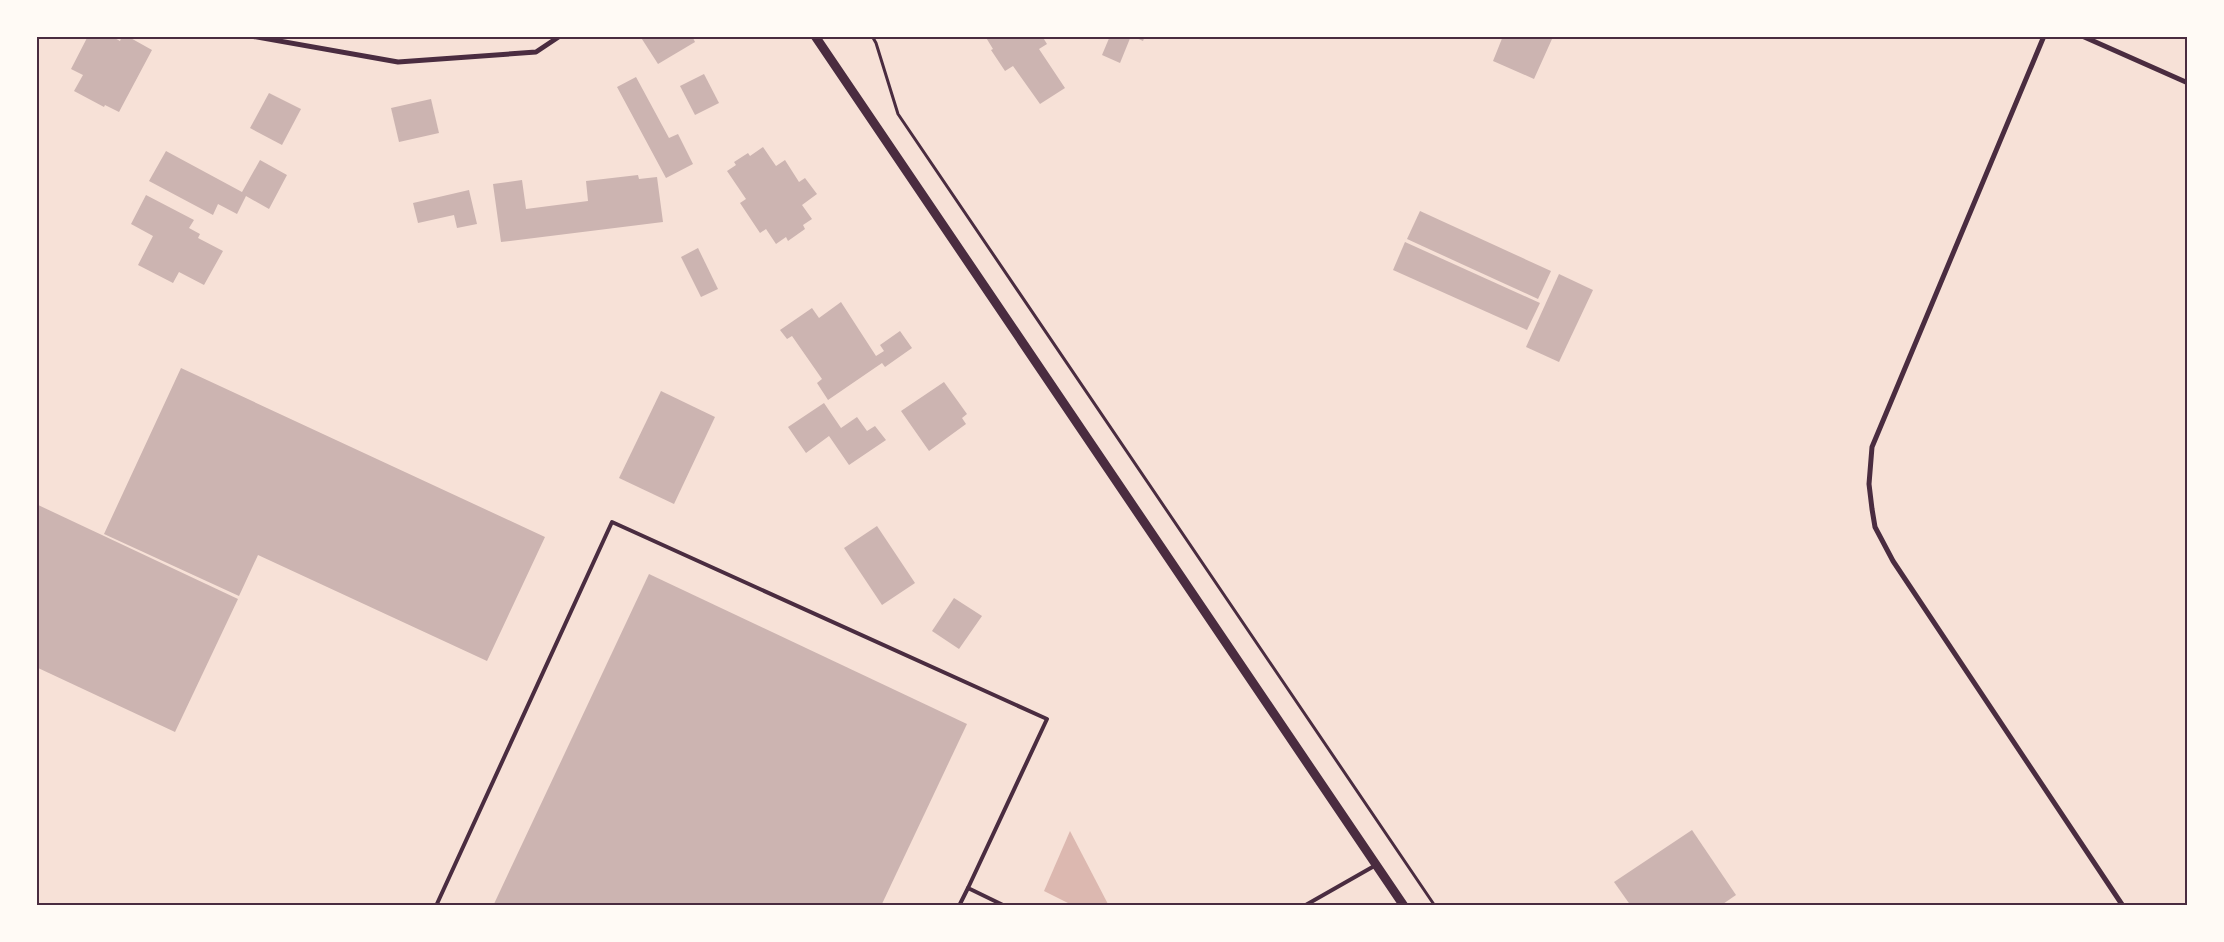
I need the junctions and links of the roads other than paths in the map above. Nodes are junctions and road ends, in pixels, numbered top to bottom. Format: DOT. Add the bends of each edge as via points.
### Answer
graph roads {
  1 [pos="251,36"];
  2 [pos="560,36"];
  3 [pos="815,36"];
  4 [pos="2044,36"];
  5 [pos="2082,36"];
  6 [pos="2188,83"];
  7 [pos="1376,865"];
  8 [pos="968,888"];
  9 [pos="436,906"];
  10 [pos="959,906"];
  11 [pos="1005,906"];
  12 [pos="1304,906"];
  13 [pos="1404,906"];
  14 [pos="2123,906"];
  1 -- 2 [label="street" via="398,62 536,52"];
  3 -- 7 [label="street"];
  4 -- 14 [label="street" via="1872,447 1870,492 1875,528 1893,561"];
  5 -- 6 [label="street"];
  7 -- 12 [label="lane"];
  7 -- 13 [label="street"];
  8 -- 9 [label="lane" via="1047,719 612,522"];
  8 -- 10 [label="lane"];
  8 -- 11 [label="lane"];
}
